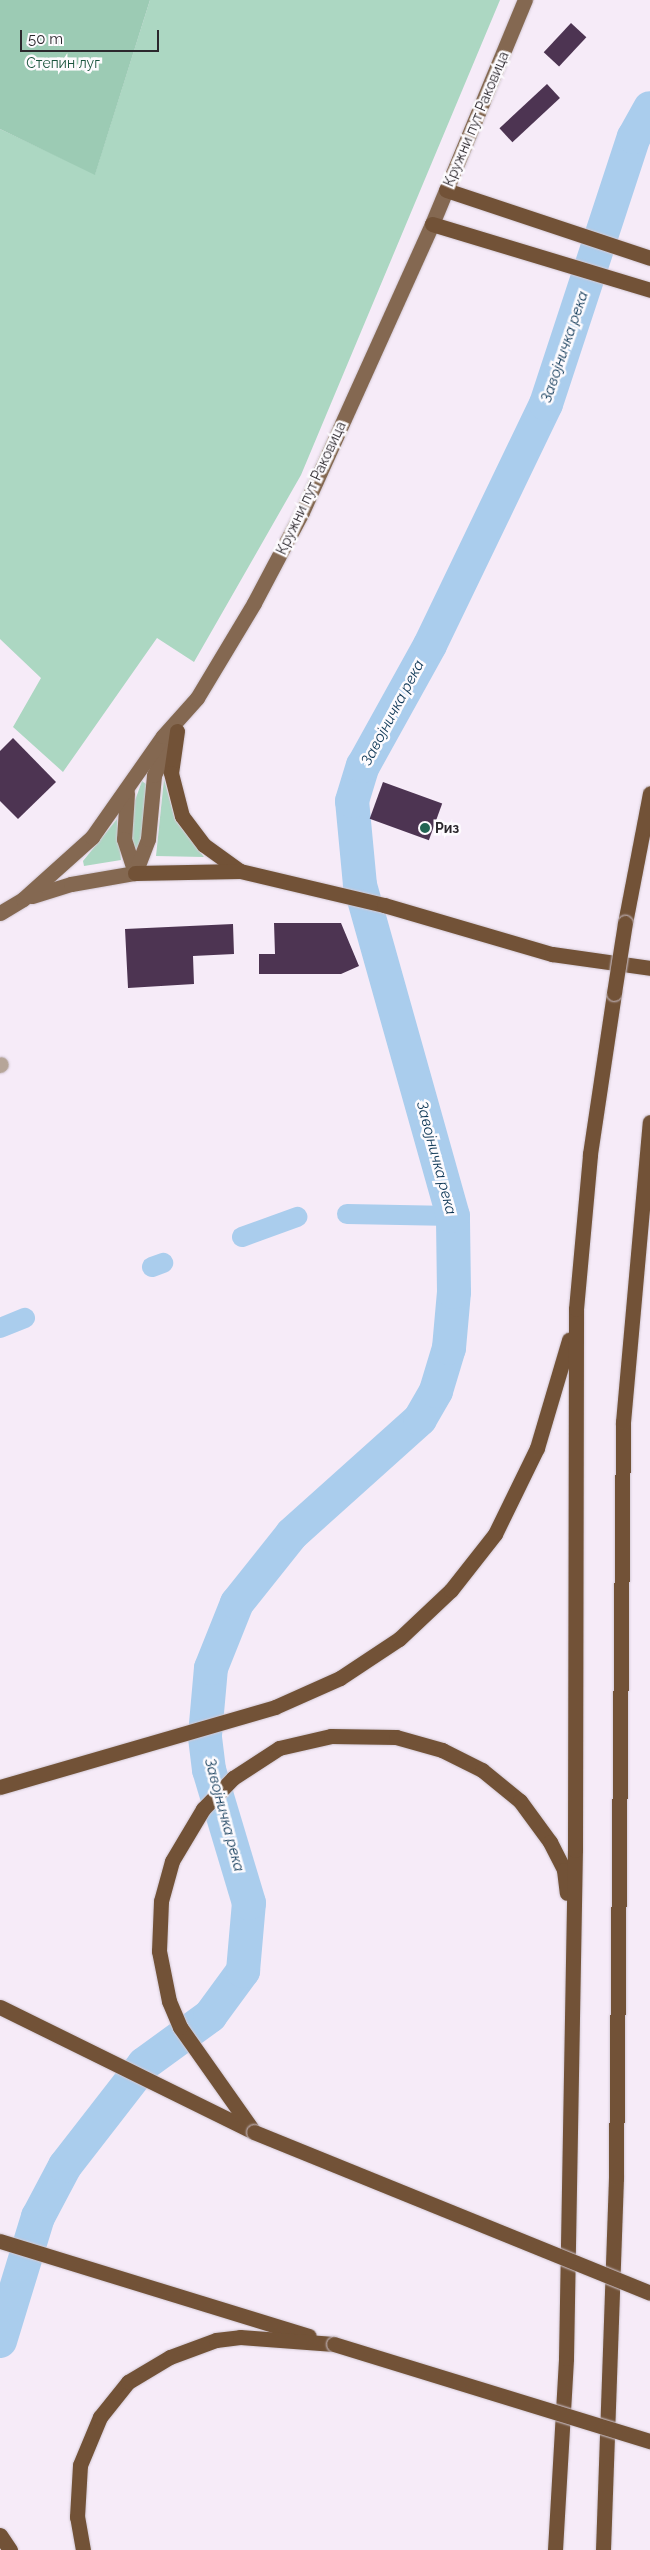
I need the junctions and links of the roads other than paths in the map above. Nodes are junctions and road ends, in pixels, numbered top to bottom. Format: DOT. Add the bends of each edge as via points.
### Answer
graph roads {
  1 [pos="525,0"];
  2 [pos="446,190"];
  3 [pos="432,224"];
  4 [pos="650,258"];
  5 [pos="650,290"];
  6 [pos="197,698"];
  7 [pos="177,731"];
  8 [pos="130,785"];
  9 [pos="650,793"];
  10 [pos="240,871"];
  11 [pos="136,873"];
  12 [pos="24,899"];
  13 [pos="0,913"];
  14 [pos="650,968"];
  15 [pos="650,1122"];
  16 [pos="576,1309"];
  17 [pos="0,1787"];
  18 [pos="573,1933"];
  19 [pos="0,2007"];
  20 [pos="254,2132"];
  21 [pos="0,2241"];
  22 [pos="650,2293"];
  23 [pos="334,2344"];
  24 [pos="650,2441"];
  25 [pos="0,2535"];
  26 [pos="10,2550"];
  27 [pos="83,2550"];
  28 [pos="555,2550"];
  29 [pos="603,2550"];
  1 -- 2 [label="main road, Кружни пут Раковица"];
  2 -- 3 [label="main road, Кружни пут Раковица"];
  2 -- 4 [label="highway"];
  3 -- 5 [label="highway" via="551,257"];
  3 -- 6 [label="main road, Кружни пут Раковица" via="280,554"];
  6 -- 7 [label="main road"];
  6 -- 8 [label="main road, Кружни пут Раковица" via="163,736"];
  7 -- 10 [label="highway" via="171,772 182,816 204,845"];
  7 -- 11 [label="main road" via="154,775 148,839"];
  8 -- 11 [label="main road" via="123,830 126,853"];
  8 -- 12 [label="main road, Кружни пут Раковица" via="92,837"];
  9 -- 16 [label="highway, bridge" via="625,923 590,1154"];
  10 -- 11 [label="highway"];
  10 -- 14 [label="highway" via="384,905 552,954"];
  11 -- 12 [label="main road" via="71,884"];
  12 -- 13 [label="main road, Кружни пут Раковица"];
  15 -- 29 [label="highway" via="623,1422 616,2188"];
  16 -- 17 [label="highway" via="566,1356 537,1448 495,1534 474,1563 426,1616 370,1659 308,1694 174,1738"];
  16 -- 18 [label="highway"];
  18 -- 20 [label="highway" via="564,1870 550,1842 520,1801 482,1770 442,1750 396,1737 330,1736 290,1744 250,1765 202,1810 172,1861 159,1923 162,1972 180,2027"];
  18 -- 28 [label="highway" via="566,2358"];
  19 -- 20 [label="highway"];
  20 -- 22 [label="highway, bridge"];
  21 -- 23 [label="highway"];
  23 -- 24 [label="highway, bridge"];
  23 -- 27 [label="highway" via="240,2337 216,2340 170,2357 128,2382 100,2417 80,2465 76,2517"];
  25 -- 26 [label="highway"];
}
